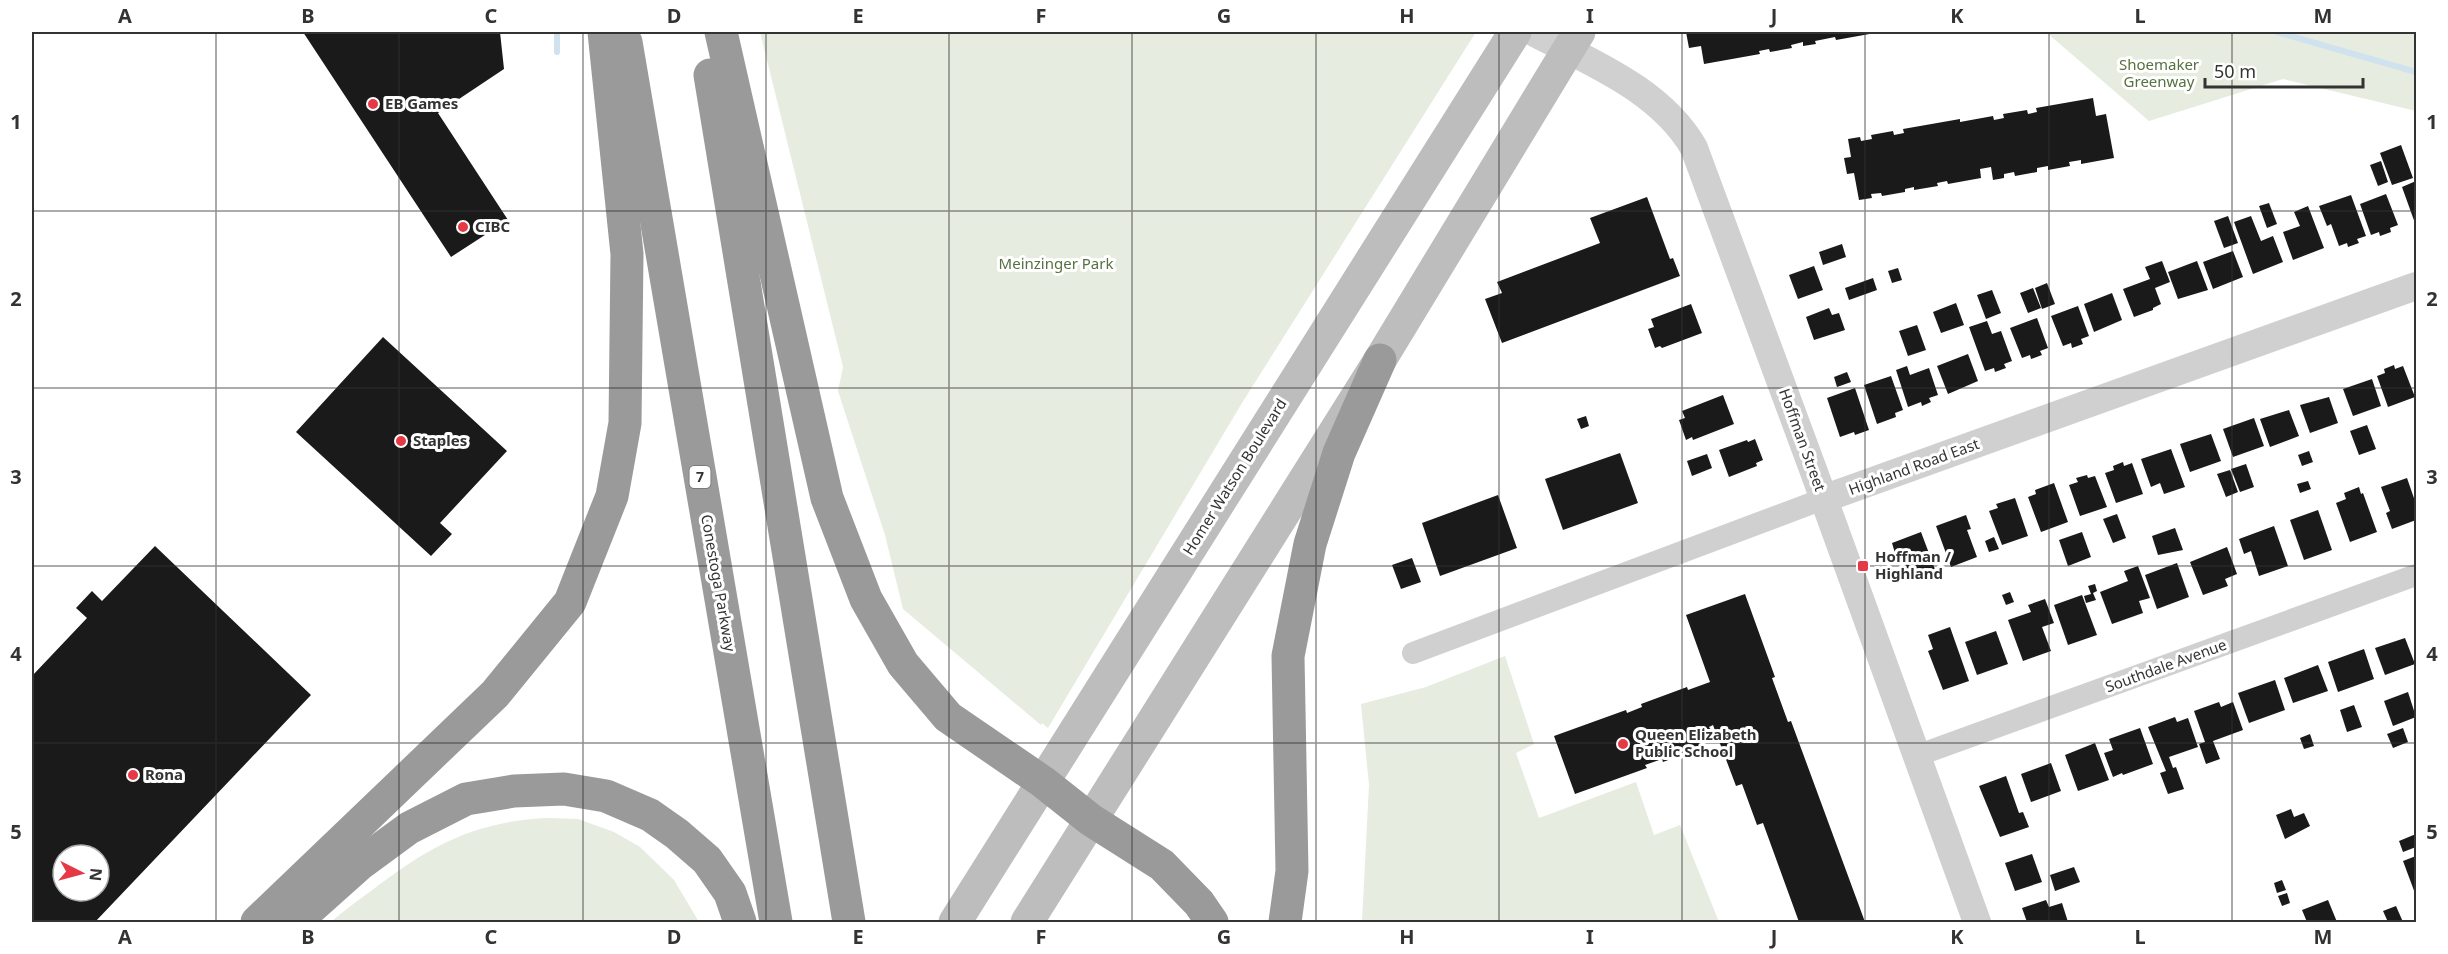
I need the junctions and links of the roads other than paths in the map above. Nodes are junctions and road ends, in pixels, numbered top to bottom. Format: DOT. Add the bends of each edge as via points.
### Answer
graph roads {
  1 [pos="604,32"];
  2 [pos="624,32"];
  3 [pos="703,32"];
  4 [pos="721,32"];
  5 [pos="1515,32"];
  6 [pos="1533,32"];
  7 [pos="1574,41"];
  8 [pos="2416,286"];
  9 [pos="1380,360"];
  10 [pos="1823,499"];
  11 [pos="2416,575"];
  12 [pos="1413,653"];
  13 [pos="1916,756"];
  14 [pos="1052,769"];
  15 [pos="1091,820"];
  16 [pos="257,922"];
  17 [pos="295,922"];
  18 [pos="740,922"];
  19 [pos="776,922"];
  20 [pos="849,922"];
  21 [pos="955,922"];
  22 [pos="1027,922"];
  23 [pos="1212,922"];
  24 [pos="1285,922"];
  25 [pos="1977,922"];
  1 -- 16 [label="highway" via="627,254 625,423 612,496 570,602 495,694"];
  2 -- 19 [label="highway, Conestoga Parkway / 7"];
  3 -- 20 [label="highway"];
  4 -- 14 [label="highway" via="827,498 867,599 903,664 948,717"];
  5 -- 14 [label="main road, Homer Watson Boulevard"];
  6 -- 7 [label="street, Hoffman Street"];
  7 -- 9 [label="main road"];
  7 -- 10 [label="street, Hoffman Street" via="1620,80 1664,109 1694,148"];
  8 -- 10 [label="street, Highland Road East"];
  9 -- 15 [label="main road"];
  9 -- 24 [label="highway" via="1339,453 1314,532 1288,656 1292,871"];
  10 -- 12 [label="street, Highland Road East"];
  10 -- 13 [label="street, Hoffman Street"];
  11 -- 13 [label="street, Southdale Avenue"];
  13 -- 25 [label="street, Hoffman Street"];
  14 -- 15 [label="highway"];
  14 -- 21 [label="main road, Homer Watson Boulevard"];
  15 -- 22 [label="main road"];
  15 -- 23 [label="highway" via="1162,865"];
  17 -- 18 [label="highway" via="400,834 466,799 514,791 564,789 606,796 650,815 677,834 707,860 730,893"];
}
